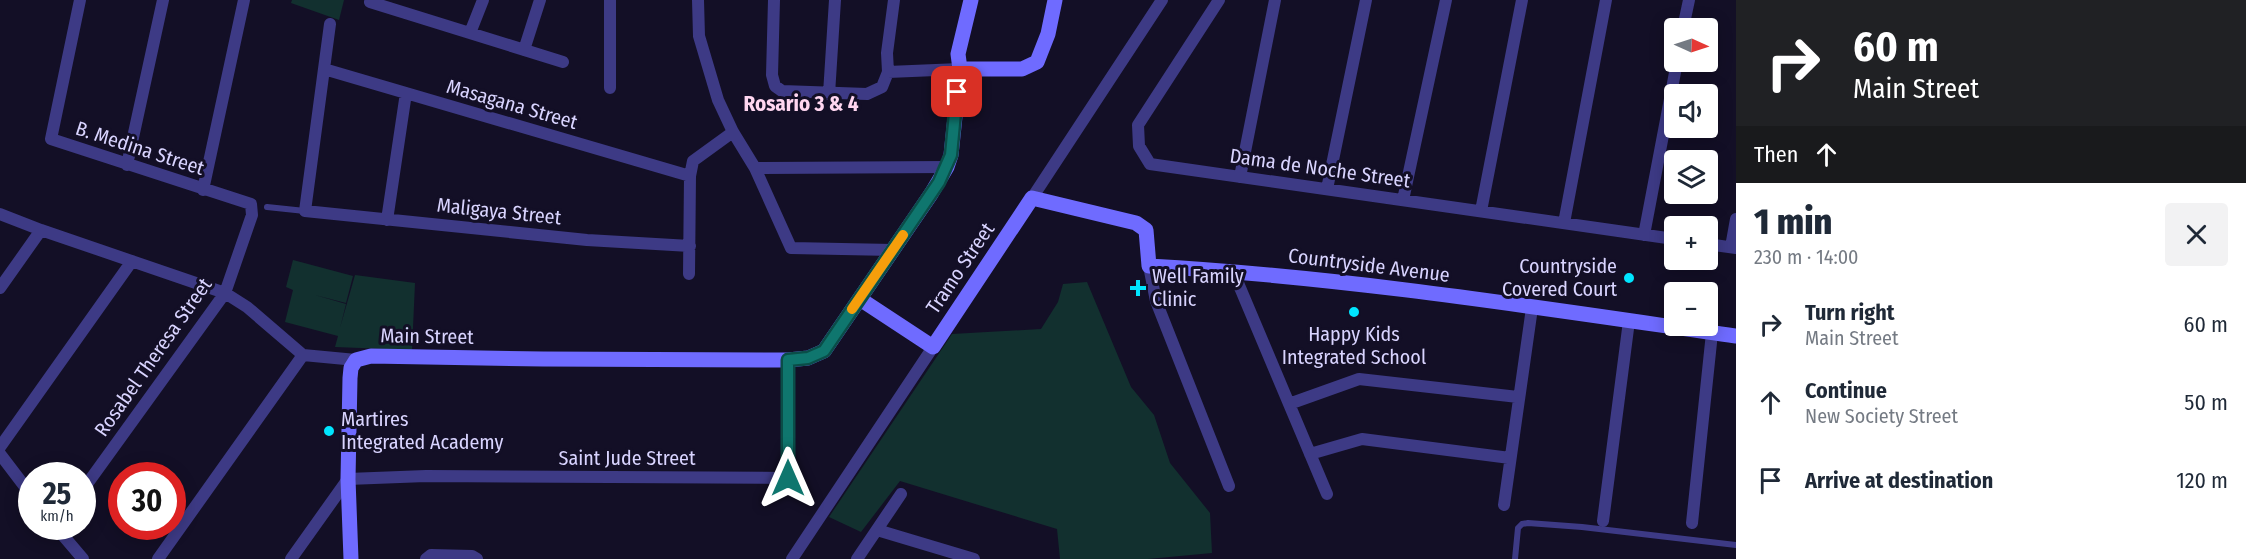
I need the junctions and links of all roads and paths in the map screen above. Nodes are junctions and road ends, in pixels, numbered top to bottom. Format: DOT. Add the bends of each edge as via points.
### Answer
graph roads {
  1 [pos="80,0"];
  2 [pos="163,0"];
  3 [pos="244,0"];
  4 [pos="483,0"];
  5 [pos="540,0"];
  6 [pos="610,0"];
  7 [pos="698,0"];
  8 [pos="774,0"];
  9 [pos="835,0"];
  10 [pos="894,0"];
  11 [pos="971,0"];
  12 [pos="1055,0"];
  13 [pos="1162,0"];
  14 [pos="1219,0"];
  15 [pos="1275,0"];
  16 [pos="1366,0"];
  17 [pos="1446,0"];
  18 [pos="1522,0"];
  19 [pos="1606,0"];
  20 [pos="1689,0"];
  21 [pos="370,1"];
  22 [pos="1685,18"];
  23 [pos="330,24"];
  24 [pos="470,33"];
  25 [pos="524,50"];
  26 [pos="563,62"];
  27 [pos="324,69"];
  28 [pos="960,69"];
  29 [pos="888,72"];
  30 [pos="1675,72"];
  31 [pos="610,88"];
  32 [pos="406,93"];
  33 [pos="829,94"];
  34 [pos="734,132"];
  35 [pos="127,165"];
  36 [pos="947,167"];
  37 [pos="754,168"];
  38 [pos="690,176"];
  39 [pos="1240,177"];
  40 [pos="1327,189"];
  41 [pos="203,190"];
  42 [pos="1032,198"];
  43 [pos="1403,200"];
  44 [pos="251,204"];
  45 [pos="267,207"];
  46 [pos="305,211"];
  47 [pos="1481,211"];
  48 [pos="0,214"];
  49 [pos="1736,219"];
  50 [pos="387,220"];
  51 [pos="1564,223"];
  52 [pos="41,230"];
  53 [pos="1644,235"];
  54 [pos="1664,238"];
  55 [pos="1718,245"];
  56 [pos="690,246"];
  57 [pos="1733,247"];
  58 [pos="893,250"];
  59 [pos="132,261"];
  60 [pos="1149,266"];
  61 [pos="1233,271"];
  62 [pos="689,274"];
  63 [pos="0,288"];
  64 [pos="225,293"];
  65 [pos="860,299"];
  66 [pos="1532,308"];
  67 [pos="1629,321"];
  68 [pos="1664,326"];
  69 [pos="1718,334"];
  70 [pos="1712,336"];
  71 [pos="1736,336"];
  72 [pos="933,347"];
  73 [pos="303,355"];
  74 [pos="356,360"];
  75 [pos="788,360"];
  76 [pos="1518,398"];
  77 [pos="1289,404"];
  78 [pos="0,447"];
  79 [pos="0,454"];
  80 [pos="1310,454"];
  81 [pos="1510,458"];
  82 [pos="96,472"];
  83 [pos="18,478"];
  84 [pos="348,479"];
  85 [pos="1229,486"];
  86 [pos="901,494"];
  87 [pos="1327,494"];
  88 [pos="1504,505"];
  89 [pos="1603,521"];
  90 [pos="1692,524"];
  91 [pos="877,530"];
  92 [pos="67,540"];
  93 [pos="1736,545"];
  94 [pos="427,557"];
  95 [pos="83,559"];
  96 [pos="158,559"];
  97 [pos="291,559"];
  98 [pos="351,559"];
  99 [pos="477,559"];
  100 [pos="792,559"];
  101 [pos="857,559"];
  102 [pos="974,559"];
  103 [pos="1515,559"];
  1 -- 35 [label="street, B. Medina Street" via="51,140"];
  2 -- 35 [label="street"];
  3 -- 41 [label="street"];
  4 -- 24 [label="street"];
  5 -- 25 [label="street"];
  6 -- 31 [label="street"];
  7 -- 34 [label="street" via="699,36 718,100"];
  8 -- 33 [label="street" via="775,86 782,92"];
  9 -- 33 [label="street"];
  10 -- 29 [label="street" via="886,53"];
  11 -- 28 [label="street" via="958,54"];
  12 -- 28 [label="street" via="1037,62 1022,69"];
  13 -- 42 [label="street, Tramo Street"];
  14 -- 39 [label="street, Dama de Noche Street" via="1138,125 1139,146 1150,164"];
  15 -- 39 [label="street"];
  16 -- 40 [label="street"];
  17 -- 43 [label="street"];
  18 -- 47 [label="street"];
  19 -- 51 [label="street"];
  20 -- 22 [label="street"];
  21 -- 24 [label="street"];
  23 -- 27 [label="street"];
  24 -- 25 [label="street"];
  25 -- 26 [label="street"];
  27 -- 32 [label="street, Masagana Street"];
  27 -- 46 [label="street"];
  28 -- 29 [label="street"];
  28 -- 36 [label="street"];
  29 -- 33 [label="street" via="882,87 867,94"];
  30 -- 53 [label="street"];
  32 -- 38 [label="street, Masagana Street"];
  32 -- 50 [label="street"];
  34 -- 37 [label="street"];
  34 -- 38 [label="street" via="693,161"];
  35 -- 41 [label="street, B. Medina Street"];
  36 -- 37 [label="street"];
  36 -- 58 [label="street, Main Street"];
  37 -- 58 [label="street" via="791,248"];
  38 -- 56 [label="street"];
  39 -- 40 [label="street, Dama de Noche Street"];
  40 -- 43 [label="street, Dama de Noche Street"];
  41 -- 44 [label="street, B. Medina Street"];
  42 -- 60 [label="street" via="1136,223 1146,230"];
  42 -- 72 [label="street, Tramo Street"];
  43 -- 47 [label="street, Dama de Noche Street"];
  44 -- 64 [label="street, Rosabel Theresa Street" via="252,215"];
  45 -- 46 [label="lane"];
  46 -- 50 [label="street, Maligaya Street"];
  47 -- 51 [label="street, Dama de Noche Street"];
  48 -- 52 [label="street"];
  49 -- 57 [label="street"];
  50 -- 56 [label="street, Maligaya Street"];
  51 -- 53 [label="street, Dama de Noche Street"];
  52 -- 59 [label="street"];
  52 -- 63 [label="street"];
  53 -- 54 [label="street, Dama de Noche Street"];
  55 -- 57 [label="street"];
  56 -- 62 [label="street"];
  58 -- 65 [label="street, Main Street"];
  59 -- 64 [label="street"];
  59 -- 78 [label="street"];
  60 -- 61 [label="street, Countryside Avenue"];
  60 -- 85 [label="street" via="1156,301"];
  61 -- 66 [label="street, Countryside Avenue"];
  61 -- 77 [label="street"];
  64 -- 73 [label="street"];
  64 -- 82 [label="street, Rosabel Theresa Street"];
  65 -- 72 [label="street"];
  65 -- 75 [label="street, Main Street" via="824,351"];
  66 -- 67 [label="street, Countryside Avenue"];
  66 -- 76 [label="street"];
  67 -- 68 [label="street, Countryside Avenue"];
  67 -- 89 [label="street"];
  69 -- 71 [label="street, Countryside Avenue"];
  70 -- 90 [label="street"];
  72 -- 100 [label="street, Tramo Street"];
  73 -- 74 [label="street, Main Street"];
  73 -- 96 [label="street"];
  74 -- 75 [label="street, Main Street" via="371,356"];
  74 -- 84 [label="street" via="351,368"];
  75 -- 84 [label="street, Saint Jude Street" via="788,478"];
  76 -- 77 [label="street" via="1359,379"];
  76 -- 81 [label="street"];
  77 -- 80 [label="street"];
  79 -- 83 [label="street"];
  80 -- 81 [label="street" via="1362,439"];
  80 -- 87 [label="street"];
  81 -- 88 [label="street"];
  84 -- 97 [label="street"];
  84 -- 98 [label="street"];
  86 -- 91 [label="street"];
  91 -- 101 [label="street"];
  91 -- 102 [label="street"];
  92 -- 95 [label="street"];
  93 -- 103 [label="lane" via="1528,523 1518,528"];
  94 -- 99 [label="street"];
}
